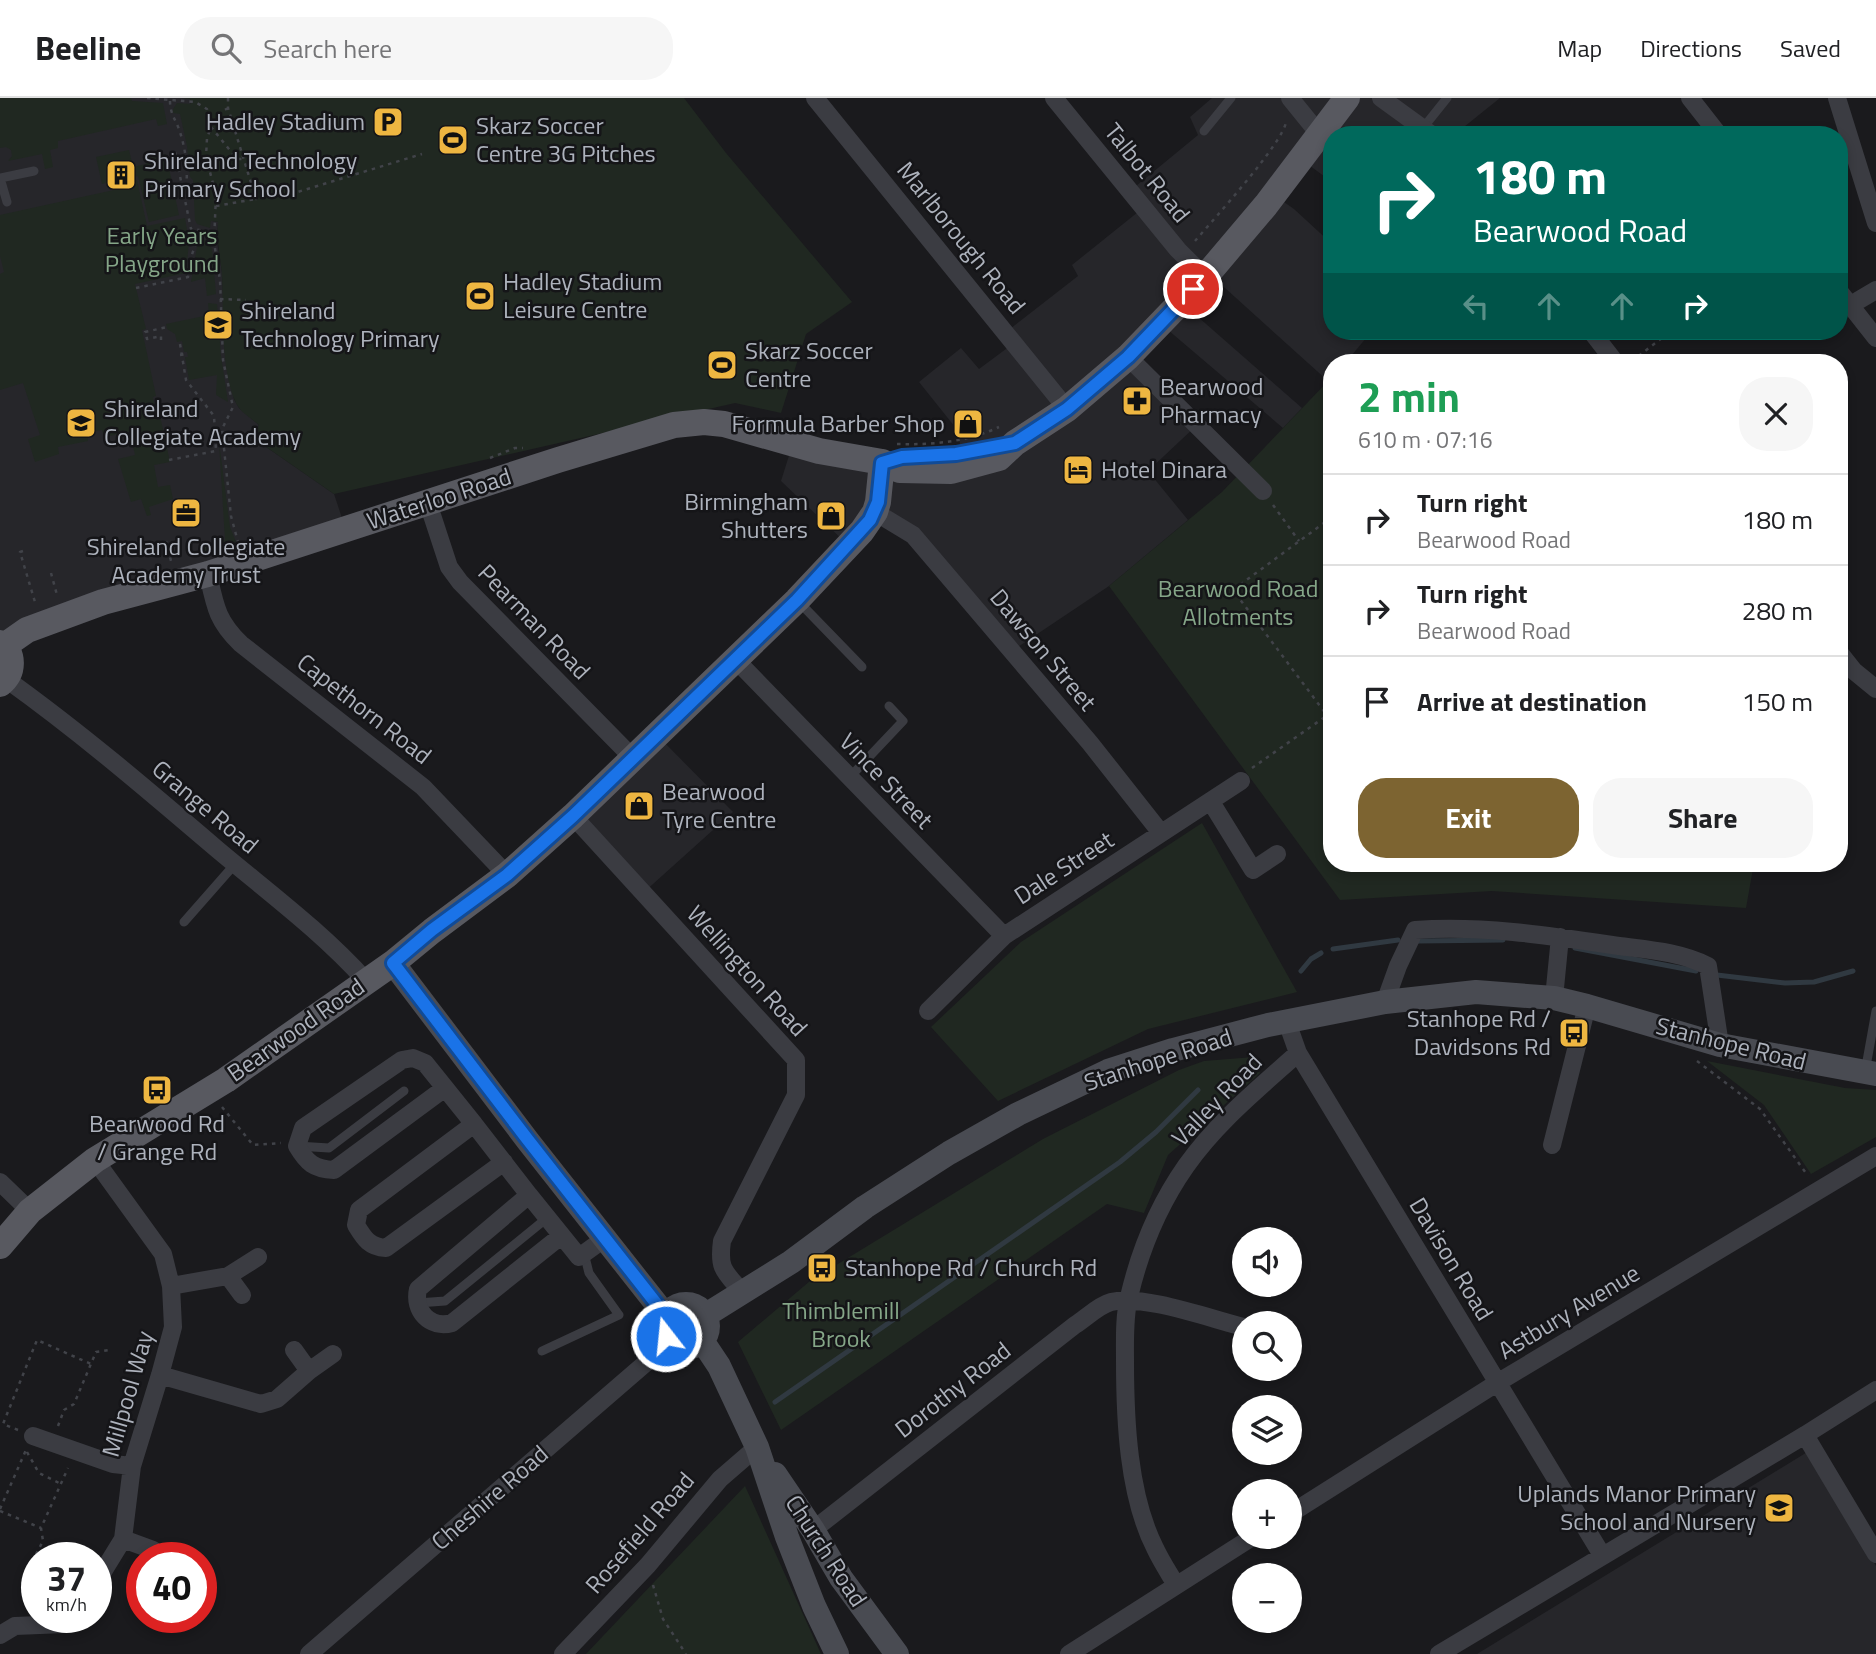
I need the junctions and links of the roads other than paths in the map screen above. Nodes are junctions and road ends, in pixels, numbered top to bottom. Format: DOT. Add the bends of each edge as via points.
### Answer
graph roads {
  1 [pos="815,98"];
  2 [pos="1054,98"];
  3 [pos="1231,98"];
  4 [pos="1290,98"];
  5 [pos="1347,98"];
  6 [pos="1381,98"];
  7 [pos="1447,98"];
  8 [pos="1690,98"];
  9 [pos="1837,98"];
  10 [pos="1327,126"];
  11 [pos="1420,126"];
  12 [pos="1430,126"];
  13 [pos="1712,126"];
  14 [pos="1846,126"];
  15 [pos="1204,131"];
  16 [pos="1323,131"];
  17 [pos="1848,133"];
  18 [pos="1320,135"];
  19 [pos="34,171"];
  20 [pos="0,178"];
  21 [pos="7,201"];
  22 [pos="1876,223"];
  23 [pos="1205,277"];
  24 [pos="1876,290"];
  25 [pos="1848,297"];
  26 [pos="1848,303"];
  27 [pos="1876,338"];
  28 [pos="1598,340"];
  29 [pos="1609,354"];
  30 [pos="1128,357"];
  31 [pos="1067,409"];
  32 [pos="882,463"];
  33 [pos="1262,491"];
  34 [pos="428,503"];
  35 [pos="875,512"];
  36 [pos="208,574"];
  37 [pos="797,600"];
  38 [pos="2,645"];
  39 [pos="734,658"];
  40 [pos="1848,663"];
  41 [pos="862,667"];
  42 [pos="3,681"];
  43 [pos="1876,689"];
  44 [pos="889,706"];
  45 [pos="634,758"];
  46 [pos="1245,776"];
  47 [pos="849,779"];
  48 [pos="1211,802"];
  49 [pos="573,816"];
  50 [pos="1161,834"];
  51 [pos="1277,853"];
  52 [pos="235,864"];
  53 [pos="507,875"];
  54 [pos="184,922"];
  55 [pos="1004,936"];
  56 [pos="1560,937"];
  57 [pos="393,963"];
  58 [pos="366,981"];
  59 [pos="1553,999"];
  60 [pos="1385,1002"];
  61 [pos="1587,1006"];
  62 [pos="928,1011"];
  63 [pos="1876,1011"];
  64 [pos="1287,1022"];
  65 [pos="1720,1045"];
  66 [pos="1298,1053"];
  67 [pos="1870,1074"];
  68 [pos="445,1088"];
  69 [pos="404,1090"];
  70 [pos="474,1124"];
  71 [pos="298,1144"];
  72 [pos="1552,1145"];
  73 [pos="1876,1156"];
  74 [pos="95,1160"];
  75 [pos="504,1162"];
  76 [pos="0,1182"];
  77 [pos="529,1195"];
  78 [pos="30,1211"];
  79 [pos="547,1218"];
  80 [pos="561,1236"];
  81 [pos="604,1238"];
  82 [pos="0,1246"];
  83 [pos="584,1253"];
  84 [pos="258,1257"];
  85 [pos="228,1276"];
  86 [pos="172,1286"];
  87 [pos="743,1293"];
  88 [pos="242,1295"];
  89 [pos="1128,1300"];
  90 [pos="418,1303"];
  91 [pos="706,1315"];
  92 [pos="666,1316"];
  93 [pos="1232,1324"];
  94 [pos="670,1342"];
  95 [pos="703,1342"];
  96 [pos="294,1350"];
  97 [pos="542,1351"];
  98 [pos="332,1354"];
  99 [pos="309,1371"];
  100 [pos="160,1375"];
  101 [pos="1497,1383"];
  102 [pos="1876,1390"];
  103 [pos="1805,1435"];
  104 [pos="29,1443"];
  105 [pos="757,1447"];
  106 [pos="132,1465"];
  107 [pos="1302,1506"];
  108 [pos="813,1530"];
  109 [pos="123,1539"];
  110 [pos="131,1542"];
  111 [pos="1233,1549"];
  112 [pos="1876,1554"];
  113 [pos="1602,1555"];
  114 [pos="112,1557"];
  115 [pos="1176,1585"];
  116 [pos="21,1625"];
  117 [pos="0,1635"];
  118 [pos="309,1654"];
  119 [pos="562,1654"];
  120 [pos="837,1654"];
  121 [pos="897,1654"];
  122 [pos="1069,1654"];
  123 [pos="1439,1654"];
  1 -- 31 [label="street, Marlborough Road"];
  2 -- 23 [label="street, Talbot Road"];
  3 -- 15 [label="lane"];
  4 -- 18 [label="street"];
  5 -- 10 [label="main road"];
  6 -- 11 [label="street"];
  7 -- 12 [label="lane"];
  8 -- 13 [label="street"];
  9 -- 14 [label="street"];
  16 -- 18 [label="main road"];
  17 -- 22 [label="street"];
  18 -- 23 [label="main road"];
  19 -- 20 [label="lane"];
  20 -- 21 [label="lane"];
  23 -- 30 [label="main road"];
  24 -- 25 [label="street"];
  26 -- 27 [label="street"];
  28 -- 29 [label="street"];
  30 -- 31 [label="main road"];
  30 -- 33 [label="street"];
  31 -- 32 [label="main road" via="1015,443"];
  32 -- 34 [label="main road, Waterloo Road" via="819,451 731,425 696,422 653,430"];
  32 -- 35 [label="main road, Bearwood Road"];
  34 -- 36 [label="main road, Waterloo Road"];
  34 -- 45 [label="street, Pearman Road" via="449,567 460,582"];
  35 -- 37 [label="main road, Bearwood Road"];
  35 -- 50 [label="street, Dawson Street" via="913,535"];
  36 -- 38 [label="main road, Waterloo Road" via="103,602 27,630"];
  36 -- 53 [label="street, Capethorn Road" via="225,629 423,787"];
  37 -- 39 [label="main road, Bearwood Road"];
  37 -- 41 [label="lane"];
  38 -- 42 [label="main road" via="11,662"];
  39 -- 45 [label="main road, Bearwood Road"];
  39 -- 47 [label="street, Vince Street"];
  40 -- 43 [label="street"];
  42 -- 52 [label="street, Grange Road" via="92,744"];
  44 -- 47 [label="lane" via="903,721"];
  45 -- 49 [label="main road, Bearwood Road"];
  46 -- 48 [label="street, Dale Street"];
  47 -- 55 [label="street, Vince Street"];
  48 -- 50 [label="street, Dale Street"];
  48 -- 51 [label="street" via="1253,870"];
  49 -- 53 [label="main road, Bearwood Road"];
  49 -- 87 [label="street, Wellington Road" via="796,1060 796,1095 722,1241 720,1260"];
  50 -- 55 [label="street, Dale Street"];
  52 -- 54 [label="lane"];
  52 -- 58 [label="street, Grange Road"];
  53 -- 57 [label="main road, Bearwood Road"];
  55 -- 62 [label="street, Dale Street"];
  56 -- 59 [label="street"];
  56 -- 60 [label="street" via="1447,927 1415,930"];
  56 -- 65 [label="street" via="1688,956 1708,966"];
  57 -- 58 [label="main road, Bearwood Road"];
  57 -- 81 [label="street"];
  58 -- 74 [label="main road, Bearwood Road" via="209,1090"];
  59 -- 60 [label="street, Stanhope Road" via="1476,992"];
  59 -- 61 [label="street, Stanhope Road"];
  60 -- 64 [label="street, Stanhope Road"];
  61 -- 65 [label="street, Stanhope Road"];
  61 -- 72 [label="street"];
  63 -- 67 [label="lane"];
  64 -- 66 [label="street, Davison Road"];
  64 -- 87 [label="street, Stanhope Road" via="1108,1071 1018,1114 865,1207"];
  65 -- 67 [label="street, Stanhope Road"];
  66 -- 89 [label="street, Valley Road" via="1236,1108 1186,1167 1154,1219"];
  66 -- 101 [label="street, Davison Road"];
  68 -- 70 [label="street"];
  68 -- 71 [label="street" via="334,1170 318,1169 305,1160"];
  68 -- 71 [label="street" via="425,1063 402,1060 303,1128"];
  69 -- 71 [label="lane" via="329,1148"];
  70 -- 75 [label="street"];
  70 -- 75 [label="street" via="359,1209 356,1224 365,1239 386,1248"];
  73 -- 101 [label="street, Astbury Avenue"];
  74 -- 78 [label="main road, Bearwood Road"];
  74 -- 86 [label="street, Millpool Way" via="163,1254"];
  75 -- 77 [label="street"];
  76 -- 78 [label="street"];
  77 -- 79 [label="street"];
  77 -- 90 [label="street" via="418,1289"];
  78 -- 82 [label="main road, Bearwood Road"];
  79 -- 80 [label="street"];
  79 -- 90 [label="lane" via="445,1301"];
  80 -- 83 [label="street" via="579,1257"];
  80 -- 90 [label="street" via="452,1323 441,1326 432,1322"];
  81 -- 83 [label="street"];
  81 -- 92 [label="street"];
  83 -- 97 [label="lane" via="589,1273 619,1315"];
  84 -- 85 [label="street"];
  85 -- 86 [label="street"];
  85 -- 88 [label="street"];
  86 -- 100 [label="street, Millpool Way" via="173,1326"];
  87 -- 91 [label="street, Stanhope Road"];
  89 -- 93 [label="street"];
  89 -- 108 [label="street, Dorothy Road" via="1109,1302 1075,1325"];
  89 -- 115 [label="street, Valley Road" via="1125,1406 1129,1447 1141,1511 1154,1547"];
  91 -- 92 [label="street" via="696,1306 682,1304"];
  91 -- 95 [label="street" via="709,1329"];
  92 -- 94 [label="street" via="664,1330"];
  94 -- 95 [label="street" via="690,1349"];
  94 -- 118 [label="street, Cheshire Road"];
  95 -- 105 [label="street, Church Road"];
  96 -- 99 [label="street"];
  98 -- 99 [label="street"];
  99 -- 100 [label="street" via="277,1399 261,1405"];
  100 -- 106 [label="street, Millpool Way"];
  101 -- 107 [label="street, Astbury Avenue"];
  101 -- 113 [label="street, Davison Road"];
  102 -- 103 [label="street"];
  103 -- 112 [label="street"];
  103 -- 113 [label="street"];
  104 -- 106 [label="street" via="53,1442 113,1464"];
  105 -- 108 [label="street, Church Road"];
  105 -- 119 [label="street, Rosefield Road" via="720,1479 648,1565"];
  105 -- 120 [label="street, Church Road" via="809,1594"];
  106 -- 109 [label="street, Millpool Way"];
  108 -- 121 [label="street, Church Road" via="841,1578"];
  109 -- 110 [label="street"];
  109 -- 114 [label="street, Millpool Way"];
  111 -- 115 [label="street"];
  113 -- 123 [label="street"];
  115 -- 122 [label="street"];
  116 -- 117 [label="street"];
}
